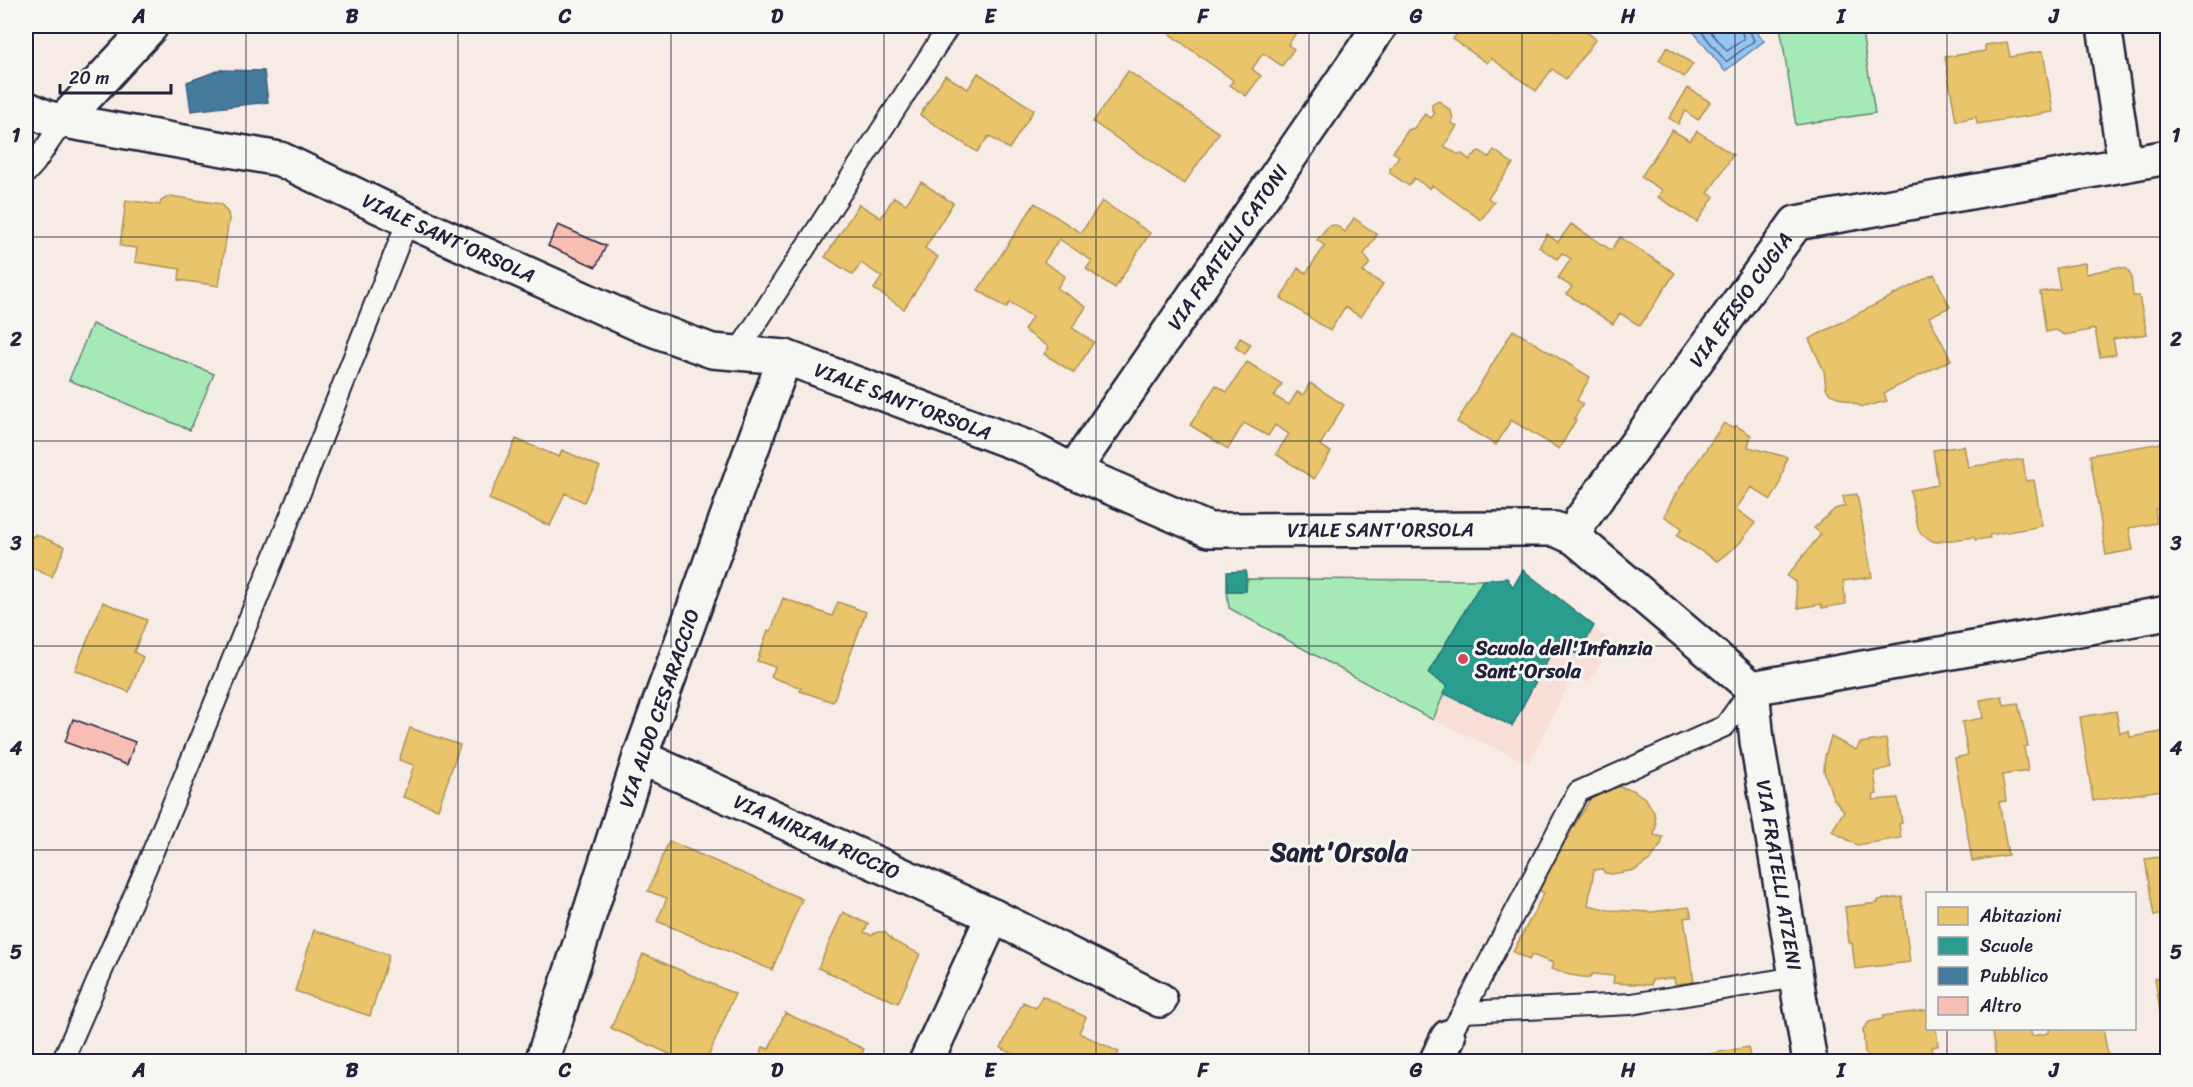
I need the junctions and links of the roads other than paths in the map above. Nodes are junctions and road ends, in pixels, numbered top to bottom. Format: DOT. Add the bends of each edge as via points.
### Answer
graph roads {
  1 [pos="151,26"];
  2 [pos="949,26"];
  3 [pos="1380,26"];
  4 [pos="2103,26"];
  5 [pos="26,108"];
  6 [pos="64,120"];
  7 [pos="2168,157"];
  8 [pos="2125,164"];
  9 [pos="26,173"];
  10 [pos="408,220"];
  11 [pos="737,353"];
  12 [pos="785,357"];
  13 [pos="1073,471"];
  14 [pos="1575,538"];
  15 [pos="2168,613"];
  16 [pos="1752,688"];
  17 [pos="640,757"];
  18 [pos="993,916"];
  19 [pos="1797,977"];
  20 [pos="1160,1000"];
  21 [pos="1449,1037"];
  22 [pos="62,1062"];
  23 [pos="542,1062"];
  24 [pos="926,1062"];
  25 [pos="1810,1062"];
  1 -- 6 [label="street"];
  2 -- 11 [label="lane"];
  3 -- 13 [label="street, VIA FRATELLI CATONI"];
  4 -- 8 [label="street"];
  5 -- 6 [label="street, VIALE SANT'ORSOLA"];
  6 -- 9 [label="lane"];
  6 -- 10 [label="street, VIALE SANT'ORSOLA" via="280,159"];
  7 -- 8 [label="street, VIA EFISIO CUGIA"];
  8 -- 14 [label="street, VIA EFISIO CUGIA" via="1796,223 1581,520"];
  10 -- 11 [label="street, VIALE SANT'ORSOLA" via="641,325 712,351"];
  10 -- 22 [label="lane" via="258,600"];
  11 -- 12 [label="street, VIALE SANT'ORSOLA"];
  12 -- 13 [label="street, VIALE SANT'ORSOLA" via="1031,449"];
  12 -- 17 [label="street, VIA ALDO CESARACCIO"];
  13 -- 14 [label="street, VIALE SANT'ORSOLA" via="1209,530 1555,529"];
  14 -- 16 [label="street, VIALE SANT'ORSOLA"];
  15 -- 16 [label="street"];
  16 -- 19 [label="street, VIA FRATELLI ATZENI"];
  16 -- 21 [label="lane" via="1725,726 1578,792"];
  17 -- 18 [label="street, VIA MIRIAM RICCIO"];
  17 -- 23 [label="street, VIA ALDO CESARACCIO"];
  18 -- 20 [label="street, VIA MIRIAM RICCIO"];
  18 -- 24 [label="street"];
  19 -- 21 [label="lane"];
  19 -- 25 [label="street, VIA FRATELLI ATZENI"];
}
